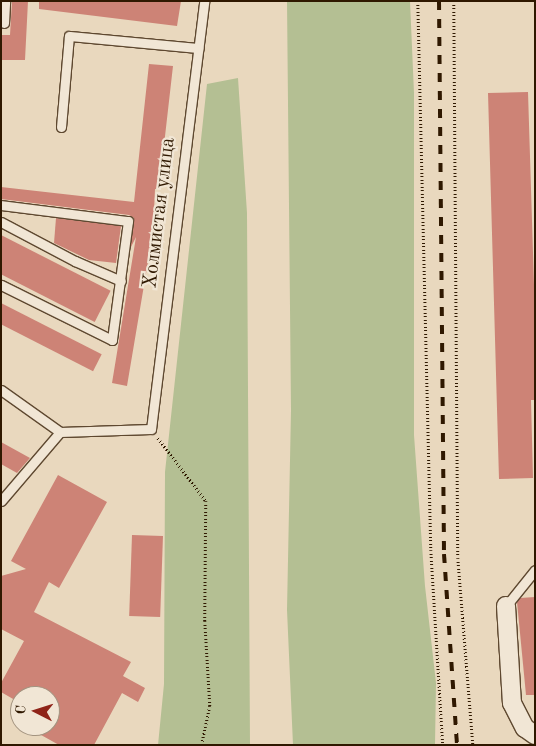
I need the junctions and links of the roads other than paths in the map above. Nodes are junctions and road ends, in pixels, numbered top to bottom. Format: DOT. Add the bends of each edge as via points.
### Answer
graph roads {
  1 [pos="5,1"];
  2 [pos="204,1"];
  3 [pos="4,23"];
  4 [pos="198,48"];
  5 [pos="61,127"];
  6 [pos="1,205"];
  7 [pos="1,222"];
  8 [pos="121,281"];
  9 [pos="1,285"];
  10 [pos="1,390"];
  11 [pos="60,432"];
  12 [pos="1,501"];
  13 [pos="535,570"];
  14 [pos="506,606"];
  15 [pos="535,734"];
  1 -- 3 [label="lane"];
  2 -- 4 [label="lane, Холмистая улица"];
  4 -- 5 [label="lane" via="69,36"];
  4 -- 11 [label="lane, Холмистая улица" via="151,429"];
  6 -- 8 [label="lane" via="128,221"];
  7 -- 8 [label="lane"];
  8 -- 9 [label="lane" via="112,340"];
  10 -- 11 [label="lane"];
  11 -- 12 [label="lane"];
  13 -- 14 [label="lane"];
  14 -- 15 [label="street" via="512,703 525,728"];
}
